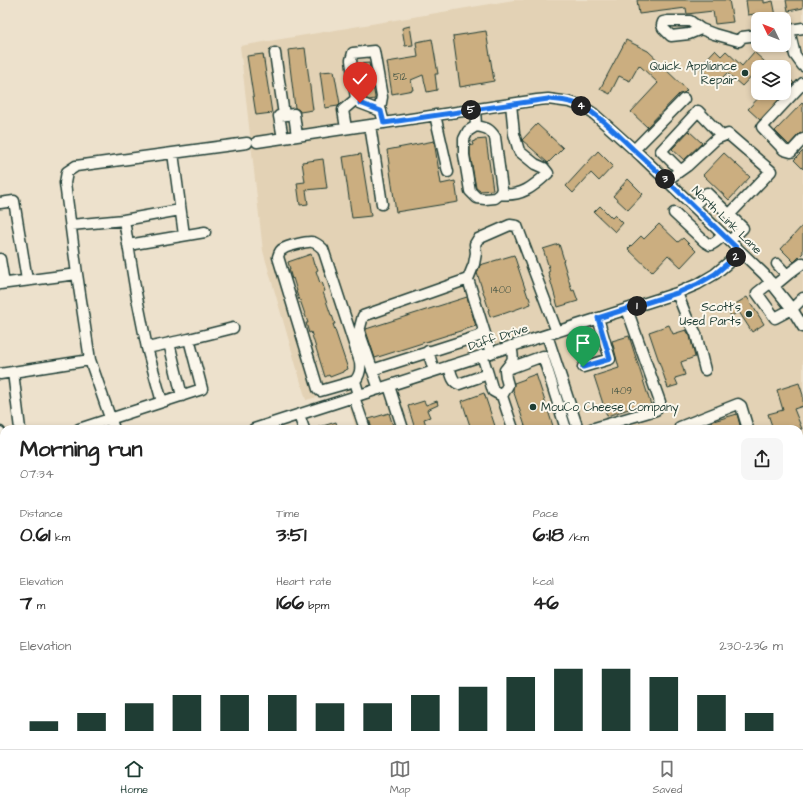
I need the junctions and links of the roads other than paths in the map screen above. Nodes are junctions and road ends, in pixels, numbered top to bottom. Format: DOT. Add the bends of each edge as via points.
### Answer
graph roads {
  1 [pos="803,28"];
  2 [pos="701,29"];
  3 [pos="791,30"];
  4 [pos="751,36"];
  5 [pos="791,42"];
  6 [pos="275,53"];
  7 [pos="803,66"];
  8 [pos="803,83"];
  9 [pos="356,99"];
  10 [pos="684,99"];
  11 [pos="511,104"];
  12 [pos="475,109"];
  13 [pos="381,111"];
  14 [pos="435,115"];
  15 [pos="284,116"];
  16 [pos="384,123"];
  17 [pos="370,125"];
  18 [pos="476,126"];
  19 [pos="346,128"];
  20 [pos="297,136"];
  21 [pos="722,136"];
  22 [pos="282,138"];
  23 [pos="803,139"];
  24 [pos="634,150"];
  25 [pos="173,153"];
  26 [pos="680,170"];
  27 [pos="448,172"];
  28 [pos="666,181"];
  29 [pos="500,194"];
  30 [pos="0,203"];
  31 [pos="382,204"];
  32 [pos="693,206"];
  33 [pos="180,210"];
  34 [pos="674,213"];
  35 [pos="729,215"];
  36 [pos="124,220"];
  37 [pos="71,226"];
  38 [pos="204,232"];
  39 [pos="184,235"];
  40 [pos="726,238"];
  41 [pos="128,244"];
  42 [pos="741,252"];
  43 [pos="0,259"];
  44 [pos="803,263"];
  45 [pos="777,264"];
  46 [pos="77,274"];
  47 [pos="787,275"];
  48 [pos="468,279"];
  49 [pos="27,280"];
  50 [pos="2,283"];
  51 [pos="772,284"];
  52 [pos="677,293"];
  53 [pos="803,298"];
  54 [pos="627,309"];
  55 [pos="792,309"];
  56 [pos="598,318"];
  57 [pos="802,323"];
  58 [pos="233,328"];
  59 [pos="552,333"];
  60 [pos="485,334"];
  61 [pos="189,339"];
  62 [pos="169,343"];
  63 [pos="512,346"];
  64 [pos="147,348"];
  65 [pos="428,352"];
  66 [pos="487,354"];
  67 [pos="90,360"];
  68 [pos="449,366"];
  69 [pos="583,367"];
  70 [pos="372,370"];
  71 [pos="505,370"];
  72 [pos="705,370"];
  73 [pos="434,371"];
  74 [pos="13,372"];
  75 [pos="0,374"];
  76 [pos="488,374"];
  77 [pos="355,381"];
  78 [pos="389,386"];
  79 [pos="379,389"];
  80 [pos="320,391"];
  81 [pos="182,396"];
  82 [pos="356,396"];
  83 [pos="502,396"];
  84 [pos="162,402"];
  85 [pos="324,407"];
  86 [pos="298,415"];
  87 [pos="110,418"];
  88 [pos="20,425"];
  89 [pos="90,425"];
  90 [pos="113,425"];
  91 [pos="267,425"];
  92 [pos="302,425"];
  93 [pos="364,425"];
  94 [pos="402,425"];
  95 [pos="512,425"];
  96 [pos="565,425"];
  97 [pos="577,425"];
  98 [pos="605,425"];
  99 [pos="686,425"];
  100 [pos="747,425"];
  1 -- 3 [label="street"];
  2 -- 4 [label="street" via="739,41 742,37"];
  5 -- 7 [label="street" via="795,55"];
  6 -- 15 [label="street"];
  8 -- 23 [label="street" via="762,127 784,150 791,152"];
  9 -- 13 [label="street"];
  9 -- 13 [label="street" via="351,60 354,53 374,52 382,97"];
  9 -- 19 [label="street" via="343,110"];
  10 -- 24 [label="street"];
  11 -- 12 [label="street, North Link Lane"];
  11 -- 24 [label="street, North Link Lane" via="548,99 582,106"];
  11 -- 29 [label="street" via="514,134 519,150 548,173 528,189 517,194"];
  12 -- 14 [label="street, North Link Lane"];
  12 -- 18 [label="street"];
  13 -- 16 [label="street"];
  14 -- 16 [label="street, North Link Lane"];
  14 -- 27 [label="street"];
  15 -- 20 [label="street" via="294,114"];
  15 -- 22 [label="street" via="279,116"];
  16 -- 17 [label="street, North Link Lane"];
  17 -- 19 [label="street, North Link Lane"];
  17 -- 31 [label="street"];
  18 -- 29 [label="street" via="492,131 495,137 502,189"];
  18 -- 29 [label="street" via="468,131 464,139 470,191 477,198 485,199 495,198"];
  19 -- 20 [label="street, North Link Lane"];
  20 -- 22 [label="street, North Link Lane"];
  21 -- 26 [label="street"];
  21 -- 26 [label="street" via="698,111 661,151"];
  21 -- 35 [label="street" via="728,134 771,171"];
  22 -- 25 [label="street, North Link Lane"];
  24 -- 28 [label="street, North Link Lane"];
  25 -- 33 [label="street"];
  25 -- 37 [label="street, North Link Lane" via="76,166 67,172 65,184"];
  26 -- 28 [label="street"];
  28 -- 32 [label="street, North Link Lane"];
  30 -- 49 [label="street" via="14,201"];
  32 -- 35 [label="street" via="707,193"];
  32 -- 40 [label="street, North Link Lane"];
  33 -- 36 [label="street"];
  33 -- 39 [label="street"];
  34 -- 40 [label="street" via="710,245"];
  35 -- 40 [label="street" via="743,228"];
  36 -- 37 [label="street"];
  36 -- 41 [label="street"];
  37 -- 46 [label="street"];
  38 -- 39 [label="street"];
  39 -- 41 [label="street"];
  40 -- 42 [label="street, North Link Lane"];
  41 -- 64 [label="street"];
  42 -- 51 [label="street, North Link Lane"];
  42 -- 52 [label="street, Duff Drive" via="715,274"];
  43 -- 50 [label="street"];
  44 -- 47 [label="street"];
  45 -- 47 [label="street"];
  46 -- 49 [label="street"];
  46 -- 67 [label="street"];
  47 -- 51 [label="street"];
  48 -- 59 [label="street" via="474,264 475,244 478,239 510,225 517,226"];
  48 -- 60 [label="street"];
  48 -- 70 [label="street" via="363,316 360,331"];
  49 -- 50 [label="street"];
  51 -- 55 [label="street, North Link Lane"];
  51 -- 55 [label="street" via="757,293 774,318"];
  52 -- 54 [label="street, Duff Drive"];
  52 -- 72 [label="street" via="696,334"];
  53 -- 55 [label="street"];
  54 -- 56 [label="street, Duff Drive"];
  54 -- 98 [label="street" via="660,402 656,410"];
  55 -- 57 [label="street, North Link Lane"];
  56 -- 59 [label="street, Duff Drive"];
  56 -- 69 [label="street" via="610,359"];
  58 -- 61 [label="street"];
  59 -- 63 [label="street, Duff Drive"];
  59 -- 97 [label="street"];
  60 -- 65 [label="street"];
  60 -- 66 [label="street"];
  61 -- 62 [label="street"];
  61 -- 81 [label="street" via="202,389"];
  62 -- 64 [label="street"];
  62 -- 81 [label="street"];
  63 -- 66 [label="street, Duff Drive"];
  63 -- 71 [label="street" via="514,357"];
  64 -- 84 [label="street"];
  65 -- 70 [label="street"];
  65 -- 73 [label="street"];
  66 -- 68 [label="street, Duff Drive"];
  66 -- 76 [label="street"];
  67 -- 74 [label="street"];
  67 -- 87 [label="street"];
  68 -- 73 [label="street, Duff Drive"];
  68 -- 76 [label="street" via="454,380 459,384"];
  70 -- 79 [label="street"];
  71 -- 83 [label="street" via="508,385"];
  71 -- 96 [label="street" via="542,356"];
  73 -- 78 [label="street, Duff Drive"];
  74 -- 75 [label="street"];
  74 -- 88 [label="street"];
  76 -- 83 [label="street" via="493,391"];
  77 -- 80 [label="street"];
  77 -- 80 [label="street" via="361,369 360,362 323,249 313,242 283,248 278,257"];
  77 -- 82 [label="street"];
  78 -- 79 [label="street, Duff Drive"];
  78 -- 94 [label="street"];
  79 -- 82 [label="street, Duff Drive"];
  80 -- 85 [label="street"];
  81 -- 84 [label="street"];
  82 -- 85 [label="street, Duff Drive"];
  82 -- 93 [label="street"];
  83 -- 95 [label="street"];
  84 -- 87 [label="street"];
  85 -- 86 [label="street, Duff Drive"];
  86 -- 91 [label="street, Duff Drive"];
  86 -- 92 [label="street"];
  87 -- 89 [label="street"];
  87 -- 90 [label="street"];
  99 -- 100 [label="street" via="738,404"];
}
